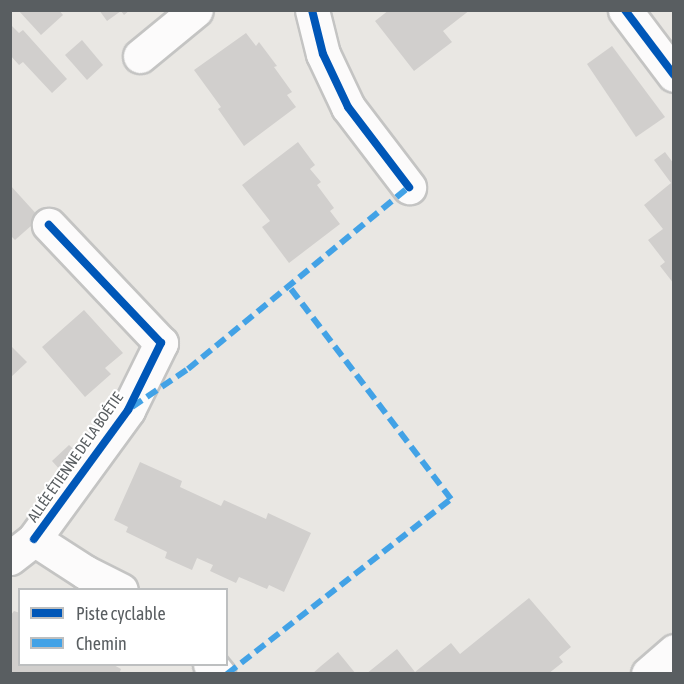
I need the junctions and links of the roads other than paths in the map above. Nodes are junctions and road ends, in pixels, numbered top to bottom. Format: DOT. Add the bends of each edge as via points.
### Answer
graph roads {
  1 [pos="196,10"];
  2 [pos="312,10"];
  3 [pos="625,10"];
  4 [pos="140,56"];
  5 [pos="674,75"];
  6 [pos="409,187"];
  7 [pos="49,225"];
  8 [pos="22,548"];
  9 [pos="117,588"];
  10 [pos="674,651"];
  11 [pos="648,674"];
  1 -- 4 [label="street"];
  2 -- 6 [label="street" via="323,54 348,107"];
  3 -- 5 [label="street"];
  7 -- 8 [label="street, ALLÉE ÉTIENNE DE LA BOÉTIE" via="161,343 128,410"];
  8 -- 9 [label="street, ALLÉE ÉTIENNE DE LA BOÉTIE"];
  10 -- 11 [label="street"];
}
